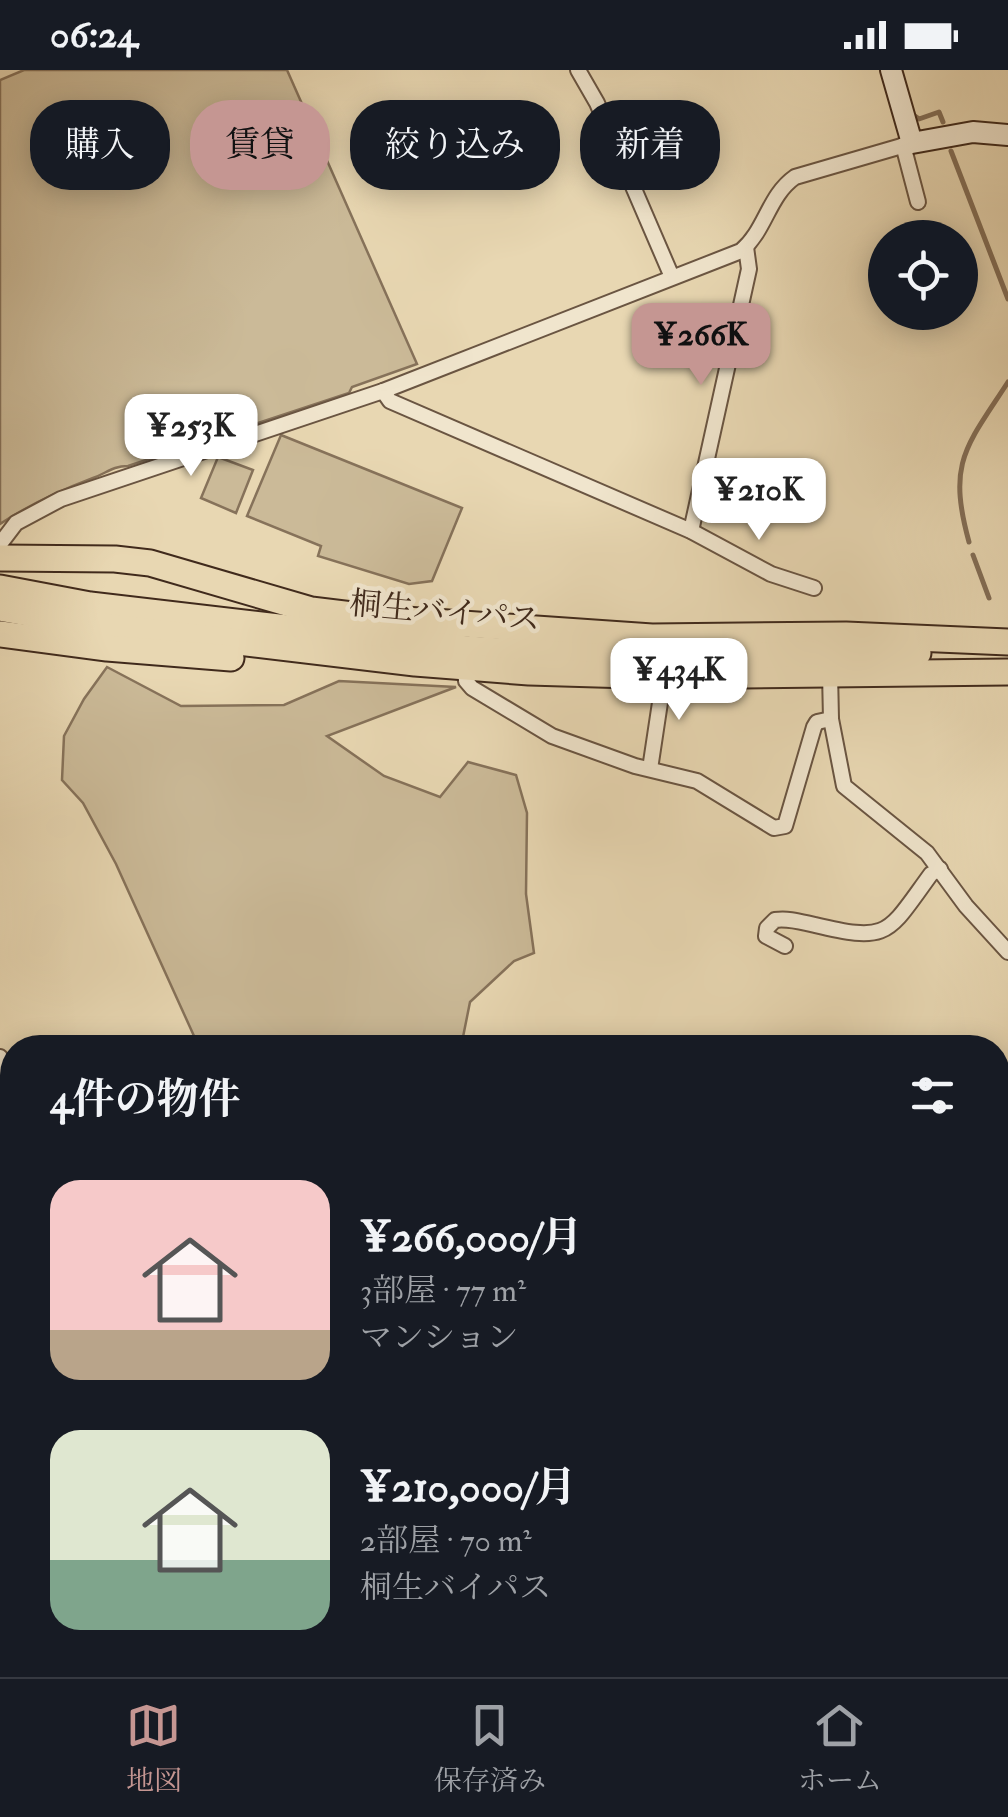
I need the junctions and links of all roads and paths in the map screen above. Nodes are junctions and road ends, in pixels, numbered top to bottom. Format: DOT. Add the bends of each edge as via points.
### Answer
graph roads {
  1 [pos="578,70"];
  2 [pos="891,70"];
  3 [pos="1008,135"];
  4 [pos="907,144"];
  5 [pos="918,202"];
  6 [pos="746,247"];
  7 [pos="672,278"];
  8 [pos="383,391"];
  9 [pos="691,531"];
  10 [pos="0,544"];
  11 [pos="0,558"];
  12 [pos="0,588"];
  13 [pos="814,588"];
  14 [pos="0,608"];
  15 [pos="0,634"];
  16 [pos="1008,642"];
  17 [pos="1008,652"];
  18 [pos="415,663"];
  19 [pos="465,668"];
  20 [pos="1008,672"];
  21 [pos="830,673"];
  22 [pos="664,676"];
  23 [pos="831,719"];
  24 [pos="650,769"];
  25 [pos="940,869"];
  26 [pos="785,946"];
  27 [pos="1008,952"];
  1 -- 7 [label="street"];
  2 -- 4 [label="street"];
  3 -- 4 [label="street" via="969,132"];
  4 -- 5 [label="street"];
  4 -- 6 [label="street" via="794,177"];
  6 -- 7 [label="street"];
  6 -- 9 [label="street" via="749,269"];
  7 -- 8 [label="street"];
  8 -- 9 [label="street" via="390,401"];
  8 -- 10 [label="street" via="61,499 16,523"];
  9 -- 13 [label="street" via="770,574"];
  11 -- 16 [label="highway" via="150,563 311,610 376,618 652,638 846,635"];
  12 -- 17 [label="highway, 桐生バイパス" via="90,605 467,649 592,656"];
  14 -- 18 [label="highway, 桐生バイパス"];
  15 -- 18 [label="highway" via="235,658"];
  18 -- 19 [label="highway, 桐生バイパス"];
  19 -- 22 [label="highway, 桐生バイパス"];
  19 -- 24 [label="street" via="472,688 523,721"];
  20 -- 21 [label="highway, 桐生バイパス"];
  21 -- 22 [label="highway, 桐生バイパス"];
  21 -- 23 [label="street"];
  22 -- 24 [label="street"];
  23 -- 24 [label="street" via="814,727 780,828 697,781"];
  23 -- 25 [label="street" via="844,786"];
  25 -- 26 [label="street" via="886,929 863,936 775,920 766,936"];
  25 -- 27 [label="street"];
}
